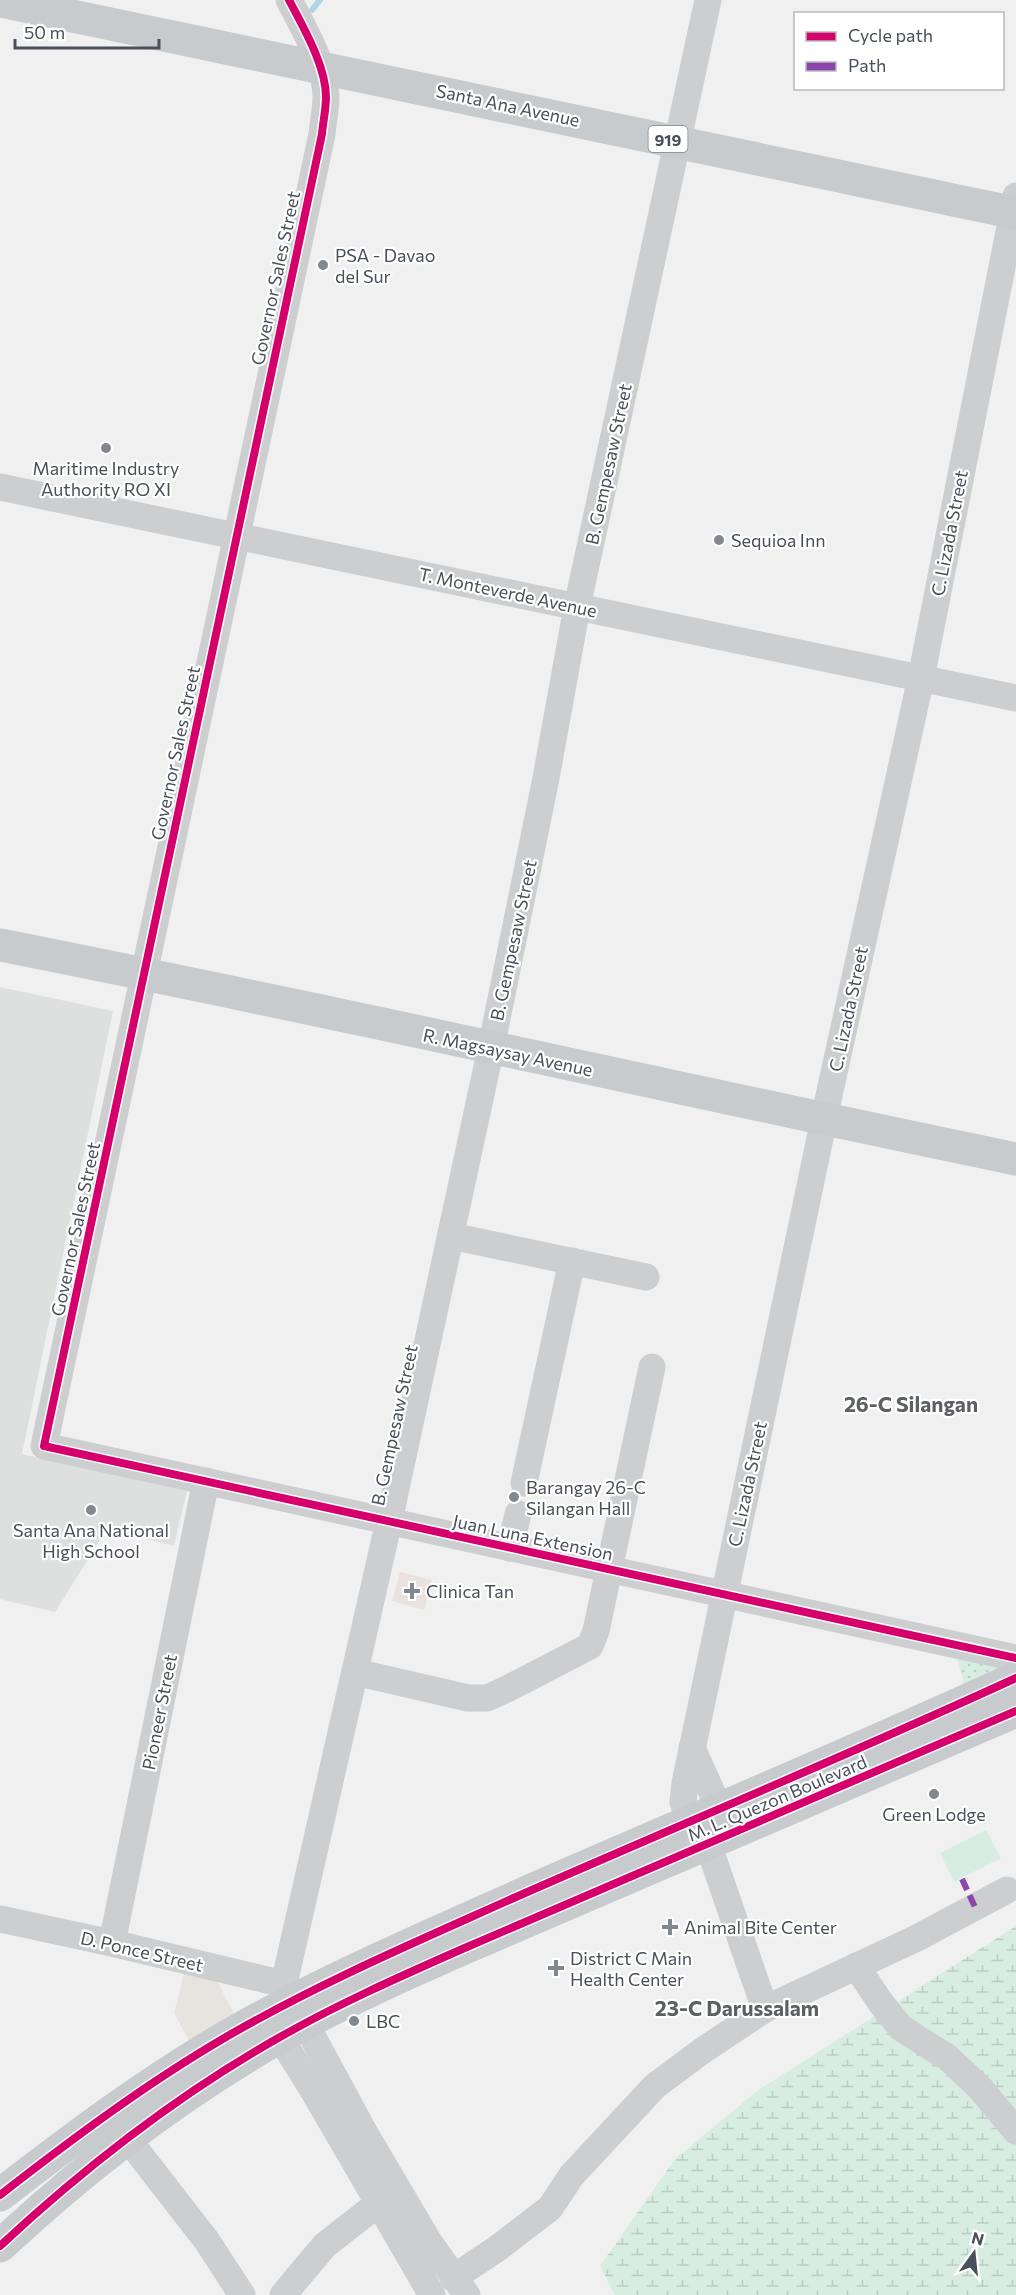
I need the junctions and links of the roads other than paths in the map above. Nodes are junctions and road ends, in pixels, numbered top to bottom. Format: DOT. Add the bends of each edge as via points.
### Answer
graph roads {
  1 [pos="289,0"];
  2 [pos="708,0"];
  3 [pos="0,1"];
  4 [pos="319,66"];
  5 [pos="677,141"];
  6 [pos="1015,207"];
  7 [pos="0,487"];
  8 [pos="236,537"];
  9 [pos="577,607"];
  10 [pos="921,678"];
  11 [pos="1016,698"];
  12 [pos="0,945"];
  13 [pos="145,974"];
  14 [pos="491,1048"];
  15 [pos="824,1120"];
  16 [pos="1016,1159"];
  17 [pos="451,1236"];
  18 [pos="572,1261"];
  19 [pos="646,1277"];
  20 [pos="652,1367"];
  21 [pos="44,1446"];
  22 [pos="206,1481"];
  23 [pos="524,1483"];
  24 [pos="518,1514"];
  25 [pos="389,1521"];
  26 [pos="510,1548"];
  27 [pos="609,1569"];
  28 [pos="724,1594"];
  29 [pos="1016,1658"];
  30 [pos="355,1672"];
  31 [pos="1016,1678"];
  32 [pos="1016,1711"];
  33 [pos="692,1748"];
  34 [pos="719,1808"];
  35 [pos="699,1832"];
  36 [pos="1007,1890"];
  37 [pos="0,1919"];
  38 [pos="112,1943"];
  39 [pos="856,1966"];
  40 [pos="765,2009"];
  41 [pos="285,2012"];
  42 [pos="1016,2131"];
  43 [pos="127,2138"];
  44 [pos="0,2195"];
  45 [pos="379,2203"];
  46 [pos="0,2246"];
  47 [pos="460,2287"];
  48 [pos="242,2295"];
  49 [pos="283,2295"];
  50 [pos="432,2295"];
  1 -- 4 [label="street, Governor Sales Street"];
  2 -- 5 [label="street, B. Gempesaw Street"];
  3 -- 4 [label="main road, Santa Ana Avenue / 919"];
  4 -- 5 [label="main road, Santa Ana Avenue / 919"];
  4 -- 8 [label="street, Governor Sales Street" via="326,94 322,134"];
  5 -- 6 [label="main road, Santa Ana Avenue / 919"];
  5 -- 9 [label="street, B. Gempesaw Street"];
  6 -- 10 [label="street, C. Lizada Street"];
  7 -- 8 [label="street, T. Monteverde Avenue"];
  8 -- 9 [label="street, T. Monteverde Avenue"];
  8 -- 13 [label="street, Governor Sales Street"];
  9 -- 10 [label="street, T. Monteverde Avenue"];
  9 -- 14 [label="street, B. Gempesaw Street"];
  10 -- 11 [label="street, T. Monteverde Avenue"];
  10 -- 15 [label="street, C. Lizada Street"];
  12 -- 13 [label="main road, R. Magsaysay Avenue"];
  13 -- 14 [label="main road, R. Magsaysay Avenue"];
  13 -- 21 [label="street, Governor Sales Street"];
  14 -- 15 [label="main road, R. Magsaysay Avenue"];
  14 -- 17 [label="street, B. Gempesaw Street"];
  15 -- 16 [label="main road, R. Magsaysay Avenue"];
  15 -- 28 [label="street, C. Lizada Street"];
  17 -- 18 [label="street"];
  17 -- 25 [label="street, B. Gempesaw Street"];
  18 -- 19 [label="street"];
  18 -- 23 [label="street"];
  20 -- 27 [label="street"];
  21 -- 22 [label="street, Juan Luna Extension"];
  22 -- 25 [label="street, Juan Luna Extension"];
  22 -- 38 [label="street, Pioneer Street"];
  24 -- 26 [label="street"];
  25 -- 26 [label="street, Juan Luna Extension"];
  25 -- 30 [label="street, B. Gempesaw Street"];
  26 -- 27 [label="street, Juan Luna Extension"];
  27 -- 28 [label="street, Juan Luna Extension"];
  27 -- 30 [label="street" via="590,1646 487,1698 468,1698"];
  28 -- 29 [label="street, Juan Luna Extension"];
  28 -- 33 [label="street, C. Lizada Street"];
  30 -- 41 [label="street, B. Gempesaw Street"];
  31 -- 34 [label="main road, M. L. Quezon Boulevard"];
  32 -- 35 [label="main road, M. L. Quezon Boulevard"];
  33 -- 34 [label="street"];
  33 -- 35 [label="street, C. Lizada Street" via="683,1802"];
  34 -- 35 [label="main road, M. L. Quezon Boulevard"];
  35 -- 40 [label="street, C. Lizada Street"];
  35 -- 41 [label="main road, M. L. Quezon Boulevard" via="450,1954"];
  36 -- 39 [label="street"];
  37 -- 38 [label="street, D. Ponce Street"];
  38 -- 41 [label="street, D. Ponce Street"];
  39 -- 40 [label="street"];
  39 -- 42 [label="street" via="901,2028 947,2057"];
  40 -- 47 [label="street" via="655,2086 579,2167 550,2208"];
  41 -- 43 [label="main road, M. L. Quezon Boulevard" via="215,2077"];
  41 -- 44 [label="main road, M. L. Quezon Boulevard" via="225,2038 67,2142"];
  41 -- 45 [label="street"];
  41 -- 47 [label="street"];
  43 -- 46 [label="main road, M. L. Quezon Boulevard"];
  43 -- 48 [label="street" via="207,2241"];
  45 -- 49 [label="street" via="325,2244"];
  45 -- 50 [label="street"];
}
